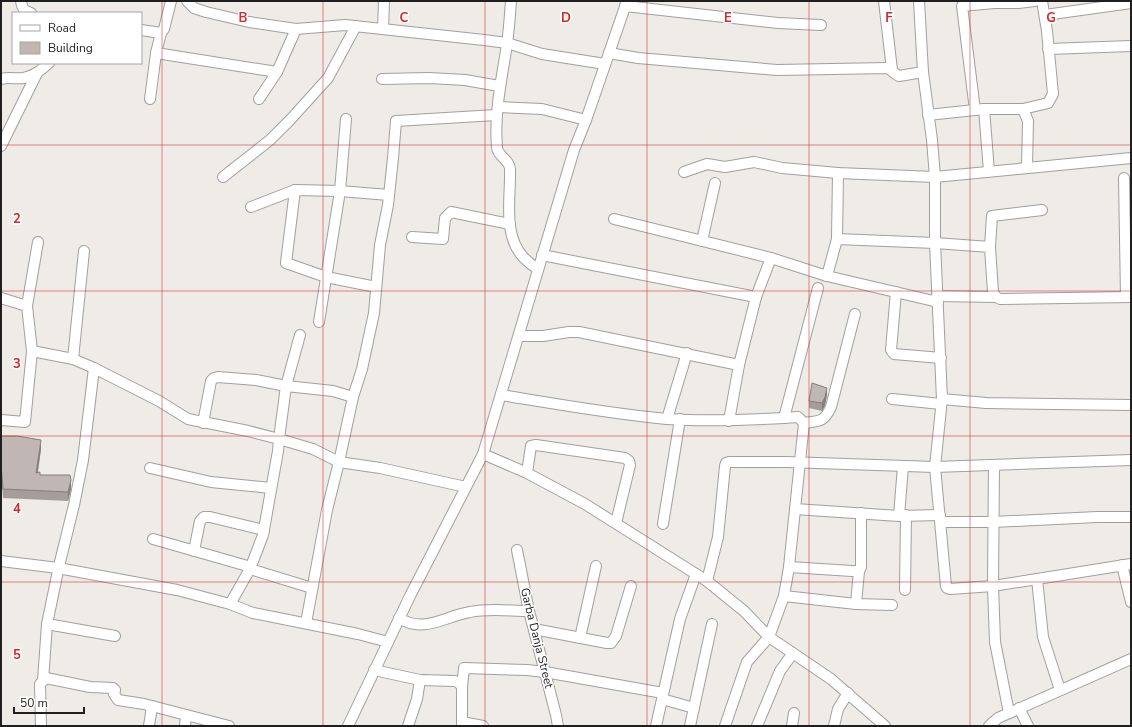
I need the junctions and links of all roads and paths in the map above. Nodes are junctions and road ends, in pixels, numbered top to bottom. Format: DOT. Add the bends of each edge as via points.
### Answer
graph roads {
  1 [pos="21,1"];
  2 [pos="171,1"];
  3 [pos="187,1"];
  4 [pos="384,1"];
  5 [pos="511,1"];
  6 [pos="884,1"];
  7 [pos="919,1"];
  8 [pos="1035,1"];
  9 [pos="1042,1"];
  10 [pos="1131,3"];
  11 [pos="626,4"];
  12 [pos="962,4"];
  13 [pos="27,12"];
  14 [pos="1045,15"];
  15 [pos="821,25"];
  16 [pos="356,26"];
  17 [pos="296,29"];
  18 [pos="383,29"];
  19 [pos="142,30"];
  20 [pos="161,33"];
  21 [pos="507,43"];
  22 [pos="1131,46"];
  23 [pos="1048,49"];
  24 [pos="156,53"];
  25 [pos="608,53"];
  26 [pos="48,64"];
  27 [pos="605,64"];
  28 [pos="892,70"];
  29 [pos="277,72"];
  30 [pos="923,72"];
  31 [pos="37,73"];
  32 [pos="1,79"];
  33 [pos="382,80"];
  34 [pos="499,86"];
  35 [pos="150,98"];
  36 [pos="259,100"];
  37 [pos="980,109"];
  38 [pos="1023,109"];
  39 [pos="497,111"];
  40 [pos="928,116"];
  41 [pos="346,119"];
  42 [pos="586,120"];
  43 [pos="1,146"];
  44 [pos="1131,158"];
  45 [pos="1027,168"];
  46 [pos="989,171"];
  47 [pos="684,172"];
  48 [pos="838,173"];
  49 [pos="223,177"];
  50 [pos="935,177"];
  51 [pos="1124,178"];
  52 [pos="715,183"];
  53 [pos="295,190"];
  54 [pos="340,191"];
  55 [pos="389,194"];
  56 [pos="250,207"];
  57 [pos="1042,210"];
  58 [pos="614,219"];
  59 [pos="510,224"];
  60 [pos="412,237"];
  61 [pos="837,239"];
  62 [pos="702,240"];
  63 [pos="38,242"];
  64 [pos="935,243"];
  65 [pos="990,247"];
  66 [pos="84,252"];
  67 [pos="542,255"];
  68 [pos="772,258"];
  69 [pos="538,269"];
  70 [pos="827,276"];
  71 [pos="326,277"];
  72 [pos="376,287"];
  73 [pos="818,288"];
  74 [pos="896,292"];
  75 [pos="756,297"];
  76 [pos="996,297"];
  77 [pos="1128,297"];
  78 [pos="1,298"];
  79 [pos="938,299"];
  80 [pos="27,306"];
  81 [pos="855,314"];
  82 [pos="319,322"];
  83 [pos="300,335"];
  84 [pos="519,336"];
  85 [pos="32,352"];
  86 [pos="687,353"];
  87 [pos="941,358"];
  88 [pos="73,359"];
  89 [pos="739,364"];
  90 [pos="94,368"];
  91 [pos="286,386"];
  92 [pos="501,395"];
  93 [pos="353,397"];
  94 [pos="892,399"];
  95 [pos="942,401"];
  96 [pos="1131,405"];
  97 [pos="784,418"];
  98 [pos="667,419"];
  99 [pos="680,419"];
  100 [pos="1,420"];
  101 [pos="729,421"];
  102 [pos="203,423"];
  103 [pos="804,423"];
  104 [pos="279,439"];
  105 [pos="483,454"];
  106 [pos="1131,460"];
  107 [pos="339,462"];
  108 [pos="800,463"];
  109 [pos="994,465"];
  110 [pos="903,466"];
  111 [pos="935,467"];
  112 [pos="150,468"];
  113 [pos="527,473"];
  114 [pos="466,487"];
  115 [pos="271,488"];
  116 [pos="795,509"];
  117 [pos="861,513"];
  118 [pos="903,516"];
  119 [pos="1131,517"];
  120 [pos="940,519"];
  121 [pos="993,522"];
  122 [pos="616,523"];
  123 [pos="663,524"];
  124 [pos="264,530"];
  125 [pos="153,539"];
  126 [pos="517,550"];
  127 [pos="194,551"];
  128 [pos="1,561"];
  129 [pos="1127,564"];
  130 [pos="596,566"];
  131 [pos="789,567"];
  132 [pos="58,568"];
  133 [pos="250,568"];
  134 [pos="859,570"];
  135 [pos="696,574"];
  136 [pos="1037,579"];
  137 [pos="707,581"];
  138 [pos="631,586"];
  139 [pos="993,586"];
  140 [pos="312,588"];
  141 [pos="905,590"];
  142 [pos="784,596"];
  143 [pos="1131,602"];
  144 [pos="230,604"];
  145 [pos="856,604"];
  146 [pos="892,605"];
  147 [pos="529,611"];
  148 [pos="399,618"];
  149 [pos="306,623"];
  150 [pos="47,624"];
  151 [pos="712,624"];
  152 [pos="534,630"];
  153 [pos="115,636"];
  154 [pos="770,637"];
  155 [pos="580,638"];
  156 [pos="388,642"];
  157 [pos="793,653"];
  158 [pos="1131,659"];
  159 [pos="374,670"];
  160 [pos="545,672"];
  161 [pos="420,680"];
  162 [pos="43,681"];
  163 [pos="462,687"];
  164 [pos="1060,690"];
  165 [pos="848,693"];
  166 [pos="663,696"];
  167 [pos="152,706"];
  168 [pos="694,708"];
  169 [pos="1014,711"];
  170 [pos="794,713"];
  171 [pos="186,715"];
  172 [pos="462,724"];
  173 [pos="41,726"];
  174 [pos="149,726"];
  175 [pos="185,726"];
  176 [pos="230,726"];
  177 [pos="348,726"];
  178 [pos="408,726"];
  179 [pos="483,726"];
  180 [pos="558,726"];
  181 [pos="656,726"];
  182 [pos="690,726"];
  183 [pos="724,726"];
  184 [pos="757,726"];
  185 [pos="792,726"];
  186 [pos="834,726"];
  187 [pos="885,726"];
  188 [pos="989,726"];
  189 [pos="1028,726"];
  1 -- 13 [label="street"];
  2 -- 20 [label="street"];
  3 -- 17 [label="street" via="194,8 206,12"];
  4 -- 18 [label="street"];
  5 -- 21 [label="street"];
  6 -- 28 [label="street"];
  7 -- 30 [label="street"];
  8 -- 12 [label="street"];
  9 -- 14 [label="street"];
  10 -- 14 [label="street"];
  11 -- 15 [label="street" via="778,23"];
  11 -- 25 [label="street"];
  12 -- 37 [label="street"];
  14 -- 23 [label="street"];
  16 -- 17 [label="street"];
  16 -- 18 [label="street"];
  16 -- 49 [label="street" via="328,78 270,140"];
  17 -- 29 [label="street"];
  18 -- 21 [label="street"];
  19 -- 20 [label="street"];
  20 -- 24 [label="street"];
  21 -- 27 [label="street" via="542,54"];
  21 -- 34 [label="street"];
  22 -- 23 [label="street"];
  23 -- 38 [label="street" via="1053,94 1048,103"];
  24 -- 29 [label="street"];
  24 -- 35 [label="street"];
  25 -- 27 [label="street"];
  25 -- 28 [label="street" via="777,70"];
  26 -- 31 [label="street"];
  27 -- 42 [label="street"];
  28 -- 30 [label="street" via="899,76"];
  29 -- 36 [label="street"];
  30 -- 40 [label="street"];
  31 -- 32 [label="street" via="23,78"];
  31 -- 43 [label="street"];
  33 -- 34 [label="street" via="429,78 466,80"];
  34 -- 39 [label="street"];
  37 -- 38 [label="street"];
  37 -- 40 [label="street"];
  37 -- 46 [label="street"];
  38 -- 45 [label="street" via="1028,121"];
  39 -- 42 [label="street" via="542,109"];
  39 -- 55 [label="street" via="396,121"];
  39 -- 59 [label="street" via="497,149 510,167"];
  40 -- 50 [label="street"];
  41 -- 54 [label="street"];
  42 -- 67 [label="street" via="574,150"];
  44 -- 45 [label="street"];
  45 -- 46 [label="street"];
  46 -- 50 [label="street"];
  47 -- 48 [label="street" via="707,164 725,167 754,162 782,168"];
  48 -- 50 [label="street"];
  48 -- 61 [label="street"];
  50 -- 64 [label="street"];
  51 -- 77 [label="street"];
  52 -- 62 [label="street"];
  53 -- 54 [label="street"];
  53 -- 56 [label="street"];
  53 -- 71 [label="street" via="286,263"];
  54 -- 55 [label="street"];
  54 -- 71 [label="street"];
  55 -- 72 [label="street"];
  57 -- 65 [label="street" via="992,216"];
  58 -- 62 [label="street"];
  59 -- 60 [label="street" via="451,212 444,218 443,239"];
  59 -- 69 [label="street" via="514,243 524,258"];
  61 -- 64 [label="street"];
  61 -- 70 [label="street"];
  62 -- 68 [label="street"];
  63 -- 80 [label="street"];
  64 -- 65 [label="street"];
  64 -- 79 [label="street"];
  65 -- 76 [label="street" via="993,292"];
  66 -- 88 [label="street"];
  67 -- 69 [label="street"];
  67 -- 75 [label="street"];
  68 -- 70 [label="street"];
  68 -- 75 [label="street"];
  69 -- 84 [label="street"];
  70 -- 74 [label="street"];
  71 -- 72 [label="street"];
  71 -- 82 [label="street"];
  72 -- 93 [label="street" via="374,313"];
  73 -- 97 [label="street"];
  74 -- 79 [label="street"];
  74 -- 87 [label="street" via="891,350 894,354"];
  75 -- 89 [label="street"];
  76 -- 77 [label="street"];
  76 -- 79 [label="street"];
  78 -- 80 [label="street"];
  79 -- 87 [label="street"];
  80 -- 85 [label="street"];
  81 -- 103 [label="street" via="827,416 819,421"];
  83 -- 91 [label="street"];
  84 -- 86 [label="street" via="579,332"];
  84 -- 92 [label="street"];
  85 -- 88 [label="street"];
  85 -- 100 [label="street" via="25,422"];
  86 -- 89 [label="street"];
  86 -- 98 [label="street"];
  87 -- 95 [label="street"];
  88 -- 90 [label="street"];
  89 -- 101 [label="street"];
  90 -- 102 [label="street" via="154,398 188,419"];
  90 -- 132 [label="street" via="83,460"];
  91 -- 93 [label="street" via="333,391"];
  91 -- 102 [label="street" via="256,380 214,378 211,381"];
  91 -- 104 [label="street"];
  92 -- 98 [label="street" via="603,412"];
  92 -- 105 [label="street"];
  93 -- 107 [label="street"];
  94 -- 95 [label="street"];
  95 -- 96 [label="street"];
  95 -- 111 [label="street"];
  97 -- 101 [label="street"];
  97 -- 103 [label="street" via="798,417"];
  98 -- 99 [label="street"];
  99 -- 101 [label="street"];
  99 -- 123 [label="street"];
  102 -- 104 [label="street"];
  103 -- 108 [label="street"];
  104 -- 107 [label="street" via="313,449"];
  104 -- 115 [label="street"];
  105 -- 113 [label="street"];
  105 -- 114 [label="street"];
  106 -- 109 [label="street"];
  107 -- 114 [label="street" via="380,468"];
  107 -- 140 [label="street"];
  108 -- 110 [label="street"];
  108 -- 116 [label="street"];
  108 -- 137 [label="street" via="726,463 718,536"];
  109 -- 111 [label="street"];
  109 -- 121 [label="street"];
  110 -- 111 [label="street"];
  110 -- 118 [label="street"];
  111 -- 120 [label="street"];
  112 -- 115 [label="street" via="211,482"];
  113 -- 122 [label="street"];
  113 -- 122 [label="street" via="531,446 536,445 625,458 630,465"];
  114 -- 148 [label="street"];
  115 -- 124 [label="street"];
  116 -- 117 [label="street"];
  116 -- 131 [label="street"];
  117 -- 118 [label="street"];
  117 -- 134 [label="street"];
  118 -- 120 [label="street"];
  118 -- 141 [label="street"];
  119 -- 121 [label="street"];
  120 -- 121 [label="street"];
  120 -- 139 [label="street" via="947,588"];
  121 -- 139 [label="street"];
  122 -- 135 [label="street"];
  124 -- 127 [label="street" via="204,517 200,521"];
  124 -- 133 [label="street"];
  125 -- 127 [label="street"];
  126 -- 147 [label="street, Garba Danja Street"];
  127 -- 133 [label="street"];
  128 -- 132 [label="street"];
  129 -- 136 [label="street"];
  129 -- 143 [label="street"];
  130 -- 155 [label="street"];
  131 -- 134 [label="street"];
  131 -- 142 [label="street"];
  132 -- 144 [label="street" via="176,590"];
  132 -- 150 [label="street"];
  133 -- 140 [label="street"];
  133 -- 144 [label="street"];
  134 -- 145 [label="street"];
  135 -- 137 [label="street"];
  135 -- 166 [label="street" via="680,619"];
  136 -- 139 [label="street"];
  136 -- 164 [label="street" via="1043,637"];
  137 -- 154 [label="street"];
  138 -- 155 [label="street" via="616,636 611,643"];
  139 -- 169 [label="street" via="995,642"];
  140 -- 149 [label="street"];
  142 -- 145 [label="street"];
  142 -- 154 [label="street"];
  144 -- 149 [label="street" via="253,613"];
  145 -- 146 [label="street"];
  147 -- 148 [label="street" via="470,612 426,625 413,624"];
  147 -- 152 [label="street, Garba Danja Street"];
  148 -- 156 [label="street"];
  149 -- 156 [label="street"];
  150 -- 153 [label="street"];
  150 -- 162 [label="street"];
  151 -- 168 [label="street"];
  152 -- 155 [label="street"];
  152 -- 160 [label="street, Garba Danja Street"];
  154 -- 157 [label="street"];
  154 -- 183 [label="street" via="747,662"];
  156 -- 159 [label="street"];
  157 -- 165 [label="street"];
  157 -- 184 [label="street" via="780,672"];
  158 -- 164 [label="street"];
  159 -- 161 [label="street"];
  159 -- 177 [label="street"];
  160 -- 163 [label="street" via="464,668"];
  160 -- 166 [label="street"];
  160 -- 180 [label="street, Garba Danja Street"];
  161 -- 163 [label="street" via="455,681"];
  161 -- 178 [label="street"];
  162 -- 167 [label="street" via="46,678 90,687 112,688 118,700"];
  162 -- 173 [label="street" via="40,684"];
  163 -- 172 [label="street"];
  164 -- 169 [label="street"];
  165 -- 186 [label="street" via="838,709"];
  165 -- 187 [label="street"];
  166 -- 168 [label="street"];
  166 -- 181 [label="street"];
  167 -- 171 [label="street"];
  167 -- 174 [label="street"];
  168 -- 182 [label="street"];
  169 -- 188 [label="street" via="998,718"];
  169 -- 189 [label="street"];
  170 -- 185 [label="street"];
  171 -- 175 [label="street"];
  171 -- 176 [label="street"];
  172 -- 179 [label="street"];
}
